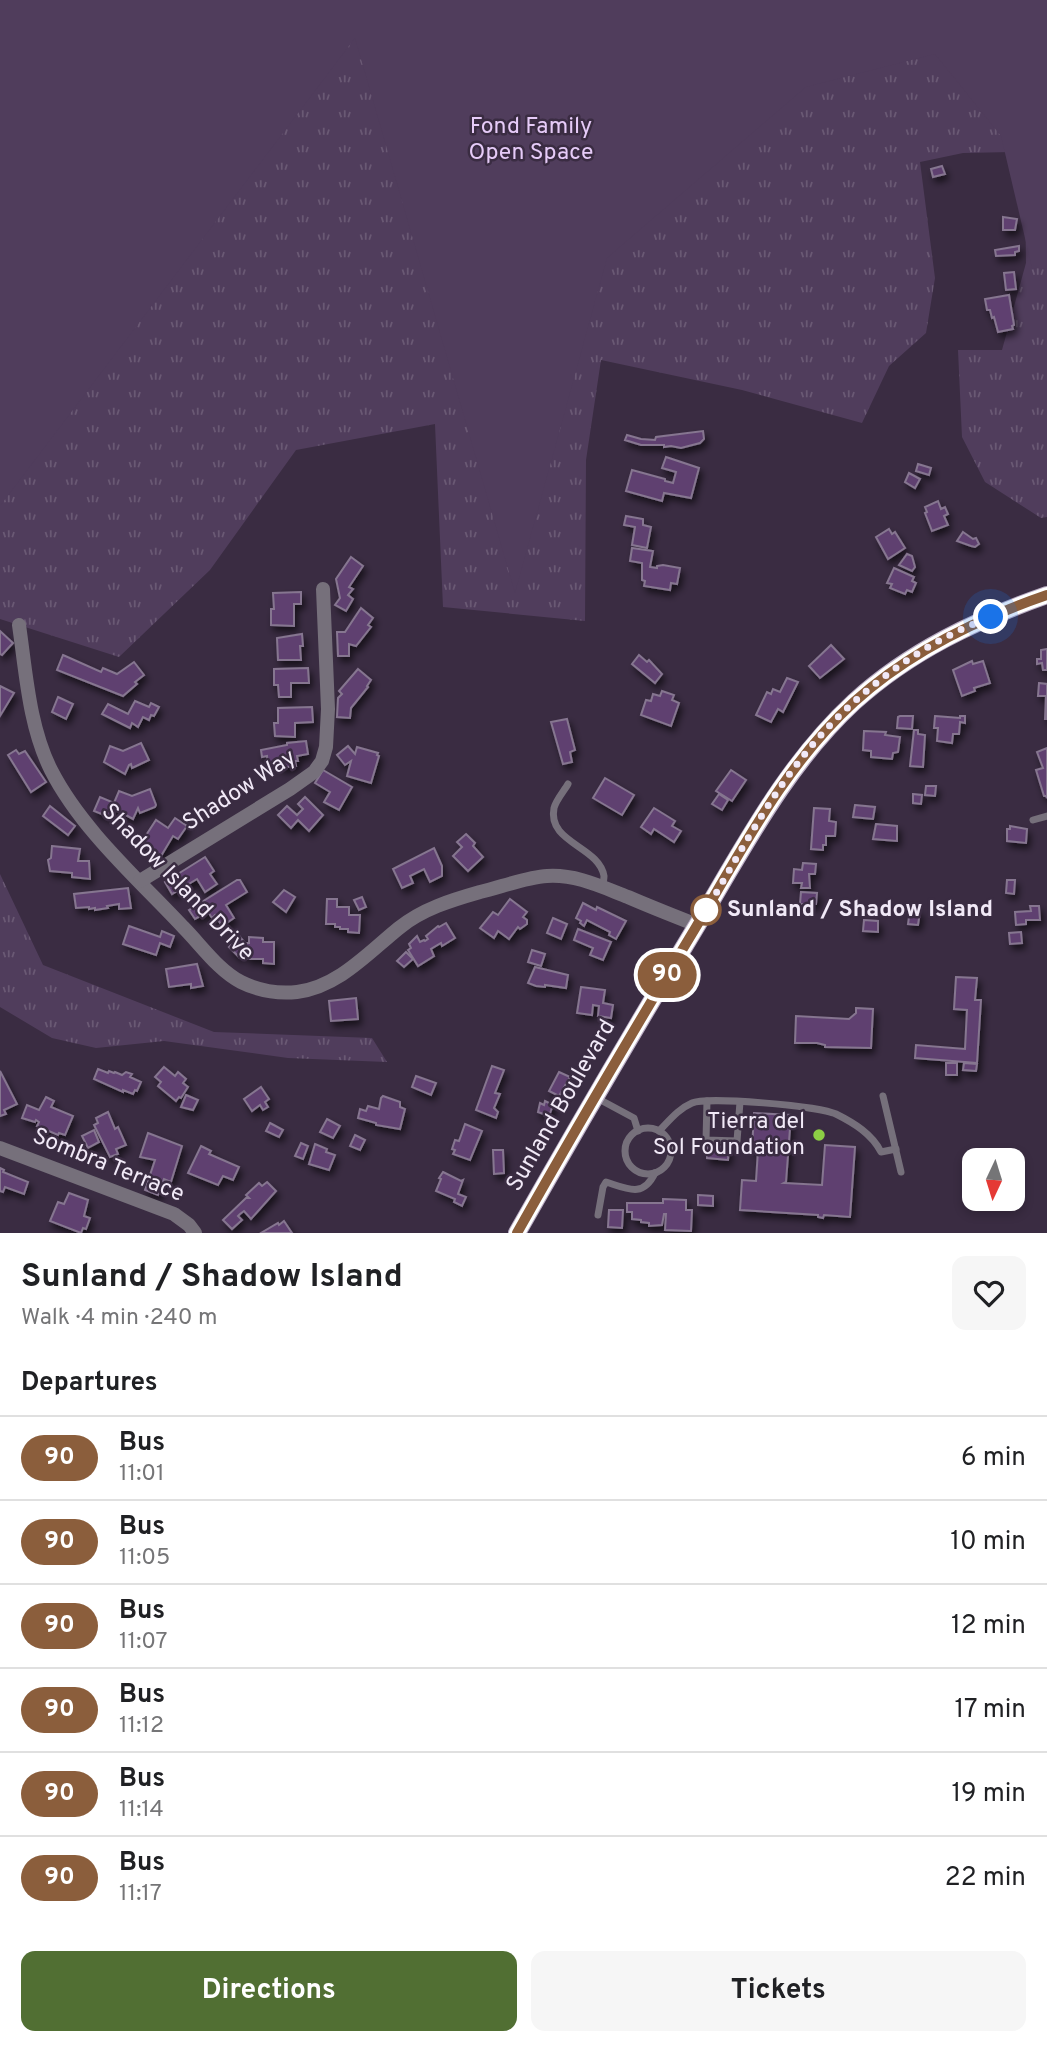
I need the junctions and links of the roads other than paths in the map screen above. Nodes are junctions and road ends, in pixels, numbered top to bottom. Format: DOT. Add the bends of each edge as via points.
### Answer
graph roads {
  1 [pos="323,589"];
  2 [pos="1047,596"];
  3 [pos="19,625"];
  4 [pos="568,784"];
  5 [pos="1047,816"];
  6 [pos="1032,820"];
  7 [pos="140,881"];
  8 [pos="603,887"];
  9 [pos="697,925"];
  10 [pos="883,1096"];
  11 [pos="594,1097"];
  12 [pos="707,1101"];
  13 [pos="740,1102"];
  14 [pos="638,1131"];
  15 [pos="659,1131"];
  16 [pos="0,1148"];
  17 [pos="896,1149"];
  18 [pos="901,1172"];
  19 [pos="655,1173"];
  20 [pos="598,1215"];
  21 [pos="195,1233"];
  22 [pos="517,1233"];
  1 -- 7 [label="street, Shadow Way" via="328,709 322,761 290,789"];
  2 -- 9 [label="main road, Sunland Boulevard" via="960,630 911,658 856,700 786,779"];
  3 -- 7 [label="street, Shadow Island Drive" via="31,708 50,768 82,820"];
  4 -- 8 [label="lane" via="554,806 555,825 598,862"];
  5 -- 6 [label="lane"];
  7 -- 8 [label="street, Shadow Island Drive" via="223,968 239,981 276,993 328,983 404,924 465,896 544,876"];
  8 -- 9 [label="street, Shadow Island Drive"];
  9 -- 11 [label="main road, Sunland Boulevard"];
  10 -- 17 [label="lane"];
  11 -- 14 [label="lane" via="634,1118"];
  11 -- 22 [label="main road, Sunland Boulevard"];
  12 -- 13 [label="lane"];
  12 -- 13 [label="lane" via="706,1140 737,1141"];
  12 -- 15 [label="lane" via="693,1101"];
  13 -- 17 [label="lane" via="835,1113 869,1134 881,1152"];
  14 -- 15 [label="lane"];
  14 -- 19 [label="lane" via="625,1149 629,1163 640,1172"];
  15 -- 19 [label="lane" via="669,1142 670,1157"];
  16 -- 21 [label="street, Sombra Terrace" via="174,1214"];
  17 -- 18 [label="lane"];
  19 -- 20 [label="lane" via="642,1189 606,1182"];
}
